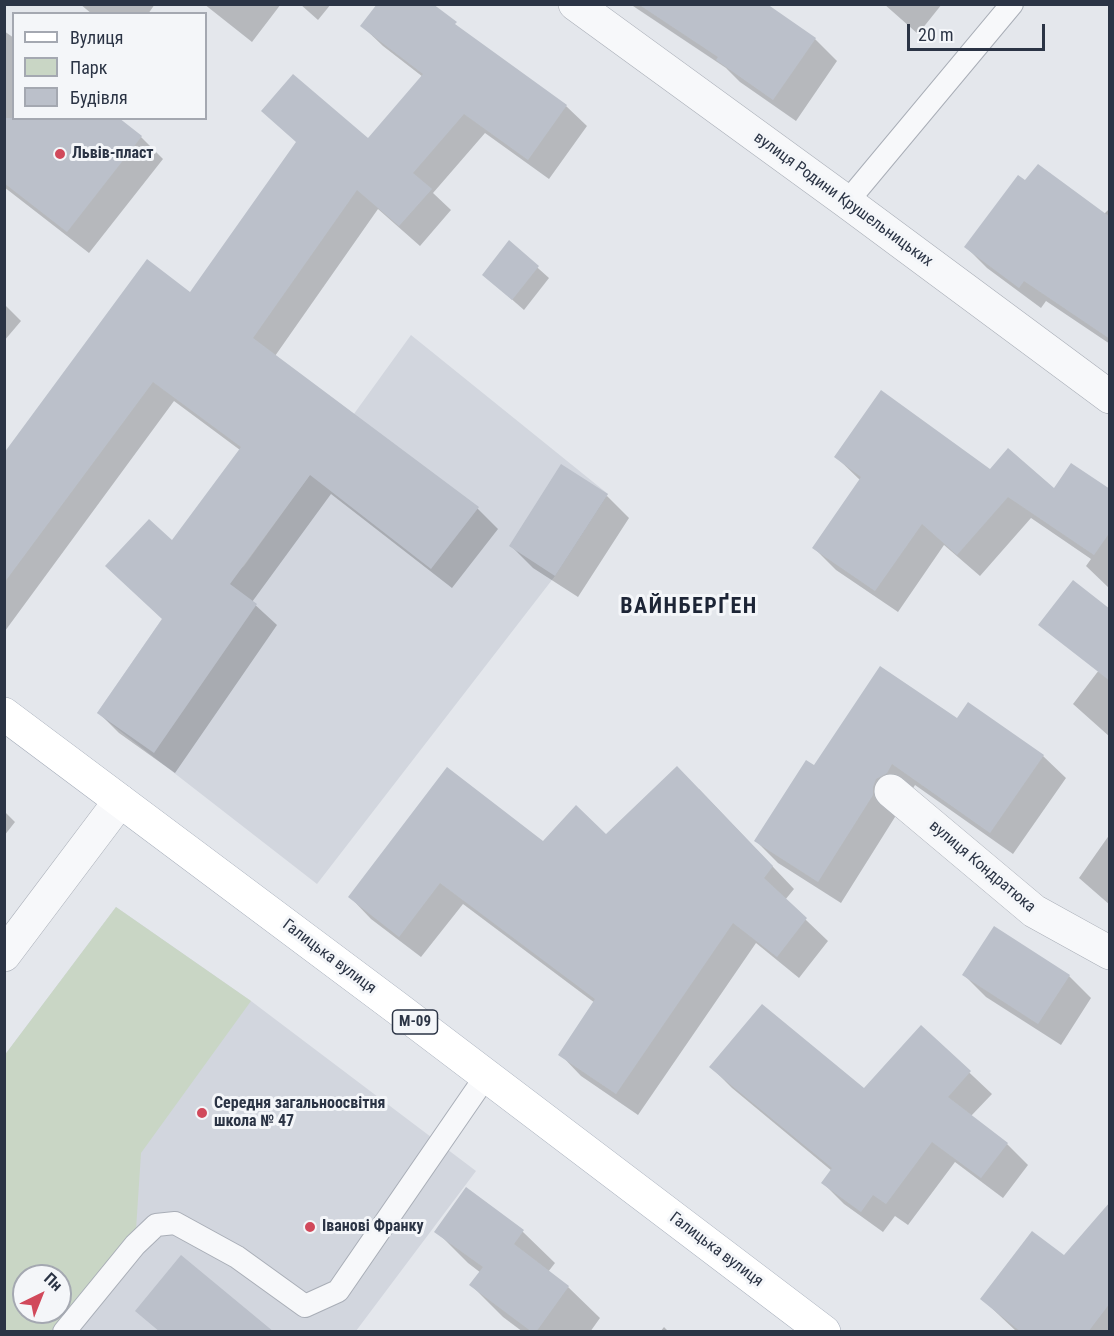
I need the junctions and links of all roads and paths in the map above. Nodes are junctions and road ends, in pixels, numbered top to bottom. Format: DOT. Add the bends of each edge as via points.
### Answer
graph roads {
  1 [pos="575,4"];
  2 [pos="1012,4"];
  3 [pos="847,202"];
  4 [pos="1110,397"];
  5 [pos="4,714"];
  6 [pos="891,791"];
  7 [pos="120,801"];
  8 [pos="1110,953"];
  9 [pos="4,955"];
  10 [pos="486,1076"];
  11 [pos="64,1332"];
  12 [pos="824,1332"];
  1 -- 3 [label="street, вулиця Родини Крушельницьких"];
  2 -- 3 [label="lane"];
  3 -- 4 [label="street, вулиця Родини Крушельницьких"];
  5 -- 7 [label="main road, Галицька вулиця / М-09"];
  6 -- 8 [label="street, вулиця Кондратюка" via="1034,911"];
  7 -- 9 [label="street"];
  7 -- 10 [label="main road, Галицька вулиця / М-09"];
  10 -- 11 [label="lane" via="338,1291 305,1306 237,1257 176,1223 156,1225"];
  10 -- 12 [label="main road, Галицька вулиця / М-09"];
}
